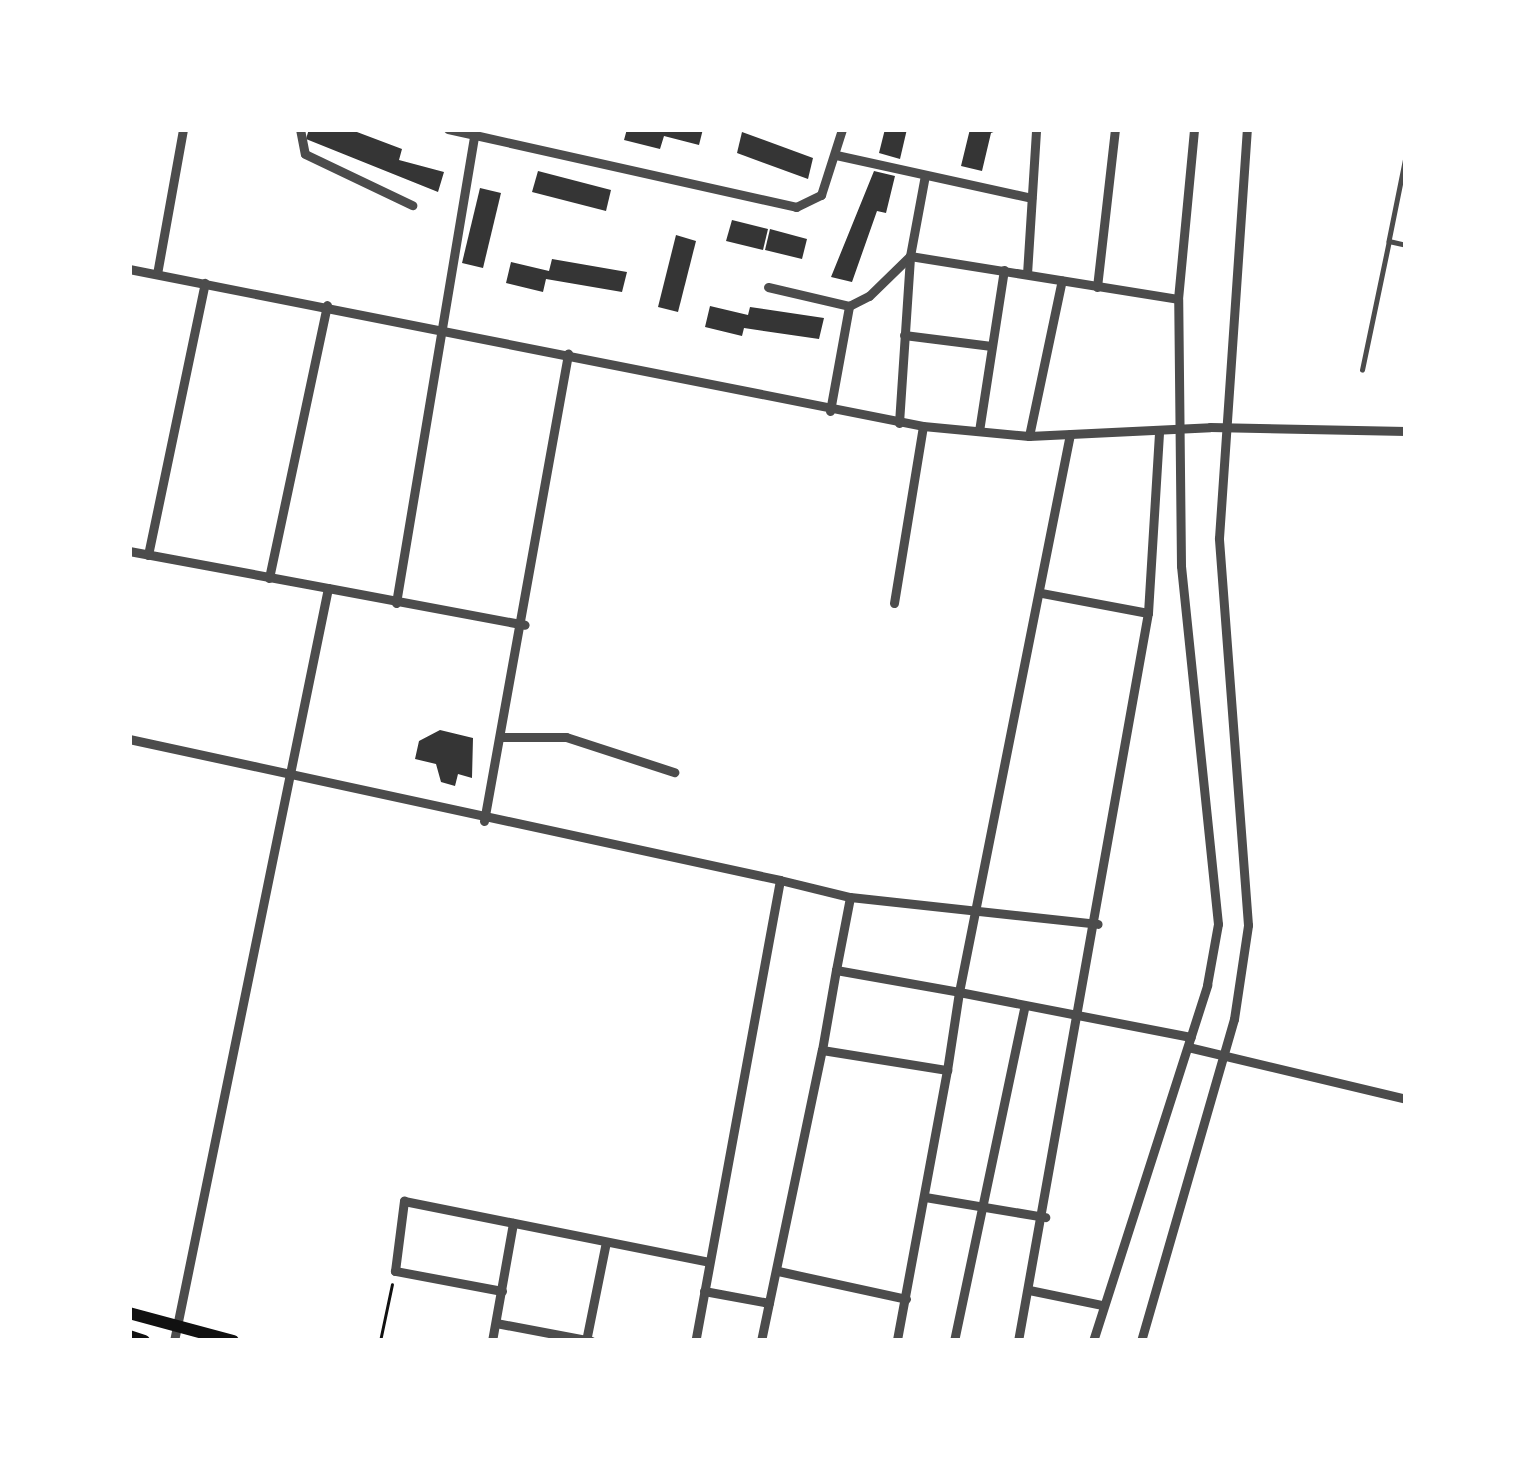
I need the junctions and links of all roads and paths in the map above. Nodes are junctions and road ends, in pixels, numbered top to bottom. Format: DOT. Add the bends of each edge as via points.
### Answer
graph roads {
  1 [pos="183,129"];
  2 [pos="300,129"];
  3 [pos="448,129"];
  4 [pos="842,129"];
  5 [pos="1036,129"];
  6 [pos="1115,129"];
  7 [pos="1194,129"];
  8 [pos="1247,129"];
  9 [pos="474,135"];
  10 [pos="836,155"];
  11 [pos="1406,157"];
  12 [pos="925,175"];
  13 [pos="1030,198"];
  14 [pos="412,205"];
  15 [pos="1389,241"];
  16 [pos="1406,245"];
  17 [pos="910,256"];
  18 [pos="129,269"];
  19 [pos="1004,270"];
  20 [pos="157,274"];
  21 [pos="1027,274"];
  22 [pos="1062,280"];
  23 [pos="206,283"];
  24 [pos="768,287"];
  25 [pos="1097,287"];
  26 [pos="1178,299"];
  27 [pos="327,305"];
  28 [pos="849,306"];
  29 [pos="442,330"];
  30 [pos="904,335"];
  31 [pos="992,346"];
  32 [pos="568,352"];
  33 [pos="1362,370"];
  34 [pos="830,411"];
  35 [pos="899,423"];
  36 [pos="923,426"];
  37 [pos="1224,427"];
  38 [pos="1184,429"];
  39 [pos="979,431"];
  40 [pos="1406,431"];
  41 [pos="1159,432"];
  42 [pos="1070,434"];
  43 [pos="1029,436"];
  44 [pos="129,551"];
  45 [pos="148,555"];
  46 [pos="269,578"];
  47 [pos="328,588"];
  48 [pos="1041,593"];
  49 [pos="396,603"];
  50 [pos="894,603"];
  51 [pos="1148,613"];
  52 [pos="525,625"];
  53 [pos="502,737"];
  54 [pos="129,739"];
  55 [pos="290,772"];
  56 [pos="674,772"];
  57 [pos="484,821"];
  58 [pos="780,880"];
  59 [pos="850,897"];
  60 [pos="974,912"];
  61 [pos="1098,924"];
  62 [pos="836,970"];
  63 [pos="959,992"];
  64 [pos="1024,1005"];
  65 [pos="1079,1016"];
  66 [pos="1190,1042"];
  67 [pos="822,1050"];
  68 [pos="1222,1056"];
  69 [pos="947,1070"];
  70 [pos="1406,1099"];
  71 [pos="926,1197"];
  72 [pos="984,1207"];
  73 [pos="1045,1217"];
  74 [pos="513,1223"];
  75 [pos="607,1242"];
  76 [pos="710,1262"];
  77 [pos="394,1270"];
  78 [pos="778,1271"];
  79 [pos="1029,1290"];
  80 [pos="502,1291"];
  81 [pos="704,1291"];
  82 [pos="906,1299"];
  83 [pos="770,1304"];
  84 [pos="1102,1305"];
  85 [pos="129,1312"];
  86 [pos="496,1323"];
  87 [pos="177,1325"];
  88 [pos="129,1336"];
  89 [pos="766,1340"];
  90 [pos="144,1341"];
  91 [pos="174,1341"];
  92 [pos="233,1341"];
  93 [pos="380,1341"];
  94 [pos="492,1341"];
  95 [pos="588,1341"];
  96 [pos="695,1341"];
  97 [pos="897,1341"];
  98 [pos="955,1341"];
  99 [pos="1018,1341"];
  100 [pos="1093,1341"];
  101 [pos="1141,1341"];
  1 -- 20 [label="street"];
  2 -- 14 [label="street" via="305,154"];
  3 -- 9 [label="street"];
  4 -- 10 [label="street"];
  5 -- 13 [label="street"];
  6 -- 25 [label="street"];
  7 -- 26 [label="street"];
  8 -- 37 [label="street"];
  9 -- 10 [label="street" via="796,207 821,195"];
  9 -- 29 [label="street"];
  10 -- 12 [label="street"];
  11 -- 15 [label="lane"];
  12 -- 13 [label="street"];
  12 -- 17 [label="street"];
  13 -- 21 [label="street"];
  15 -- 16 [label="lane"];
  15 -- 33 [label="lane"];
  17 -- 19 [label="street"];
  17 -- 28 [label="street"];
  17 -- 30 [label="street"];
  18 -- 20 [label="street"];
  19 -- 21 [label="street"];
  19 -- 31 [label="street"];
  20 -- 23 [label="street"];
  21 -- 22 [label="street"];
  22 -- 25 [label="street"];
  22 -- 43 [label="street"];
  23 -- 27 [label="street"];
  23 -- 45 [label="street"];
  24 -- 28 [label="street"];
  25 -- 26 [label="street"];
  26 -- 38 [label="street"];
  27 -- 29 [label="street"];
  27 -- 46 [label="street"];
  28 -- 34 [label="street"];
  29 -- 32 [label="street"];
  29 -- 49 [label="street"];
  30 -- 31 [label="street"];
  30 -- 35 [label="street"];
  31 -- 39 [label="street"];
  32 -- 34 [label="street"];
  32 -- 52 [label="street"];
  34 -- 35 [label="street"];
  35 -- 36 [label="street"];
  36 -- 39 [label="street"];
  36 -- 50 [label="street"];
  37 -- 38 [label="street"];
  37 -- 40 [label="street"];
  37 -- 68 [label="street" via="1220,623 1248,925"];
  38 -- 41 [label="street"];
  38 -- 66 [label="street" via="1181,566 1218,924"];
  39 -- 43 [label="street"];
  41 -- 42 [label="street"];
  41 -- 51 [label="street"];
  42 -- 43 [label="street"];
  42 -- 48 [label="street"];
  44 -- 45 [label="street"];
  45 -- 46 [label="street"];
  46 -- 47 [label="street"];
  47 -- 49 [label="street"];
  47 -- 55 [label="street"];
  48 -- 51 [label="street"];
  48 -- 60 [label="street"];
  49 -- 52 [label="street"];
  51 -- 61 [label="street"];
  52 -- 53 [label="street"];
  53 -- 56 [label="street" via="566,737"];
  53 -- 57 [label="street"];
  54 -- 55 [label="street"];
  55 -- 57 [label="street"];
  55 -- 87 [label="street"];
  57 -- 58 [label="street"];
  58 -- 59 [label="street"];
  58 -- 76 [label="street"];
  59 -- 60 [label="street"];
  59 -- 62 [label="street"];
  60 -- 61 [label="street"];
  60 -- 63 [label="street"];
  61 -- 65 [label="street"];
  62 -- 63 [label="street"];
  62 -- 67 [label="street"];
  63 -- 64 [label="street"];
  63 -- 69 [label="street"];
  64 -- 65 [label="street"];
  64 -- 72 [label="street"];
  65 -- 66 [label="street"];
  65 -- 73 [label="street"];
  66 -- 68 [label="street"];
  66 -- 84 [label="street"];
  67 -- 69 [label="street"];
  67 -- 78 [label="street"];
  68 -- 70 [label="street"];
  68 -- 101 [label="street"];
  69 -- 71 [label="street"];
  71 -- 72 [label="street"];
  71 -- 82 [label="street"];
  72 -- 73 [label="street"];
  72 -- 98 [label="street"];
  73 -- 79 [label="street"];
  74 -- 75 [label="street"];
  74 -- 77 [label="street" via="404,1201"];
  74 -- 80 [label="street"];
  75 -- 76 [label="street"];
  75 -- 95 [label="street"];
  76 -- 81 [label="street"];
  77 -- 80 [label="street"];
  77 -- 93 [label="path"];
  78 -- 82 [label="street"];
  78 -- 83 [label="street"];
  79 -- 84 [label="street"];
  79 -- 99 [label="street"];
  80 -- 86 [label="street"];
  81 -- 83 [label="street"];
  81 -- 96 [label="street"];
  82 -- 97 [label="street"];
  83 -- 89 [label="street"];
  84 -- 100 [label="street"];
  85 -- 87 [label="main road"];
  86 -- 94 [label="street"];
  86 -- 95 [label="street"];
  87 -- 91 [label="street"];
  87 -- 92 [label="main road"];
  88 -- 90 [label="main road"];
}
